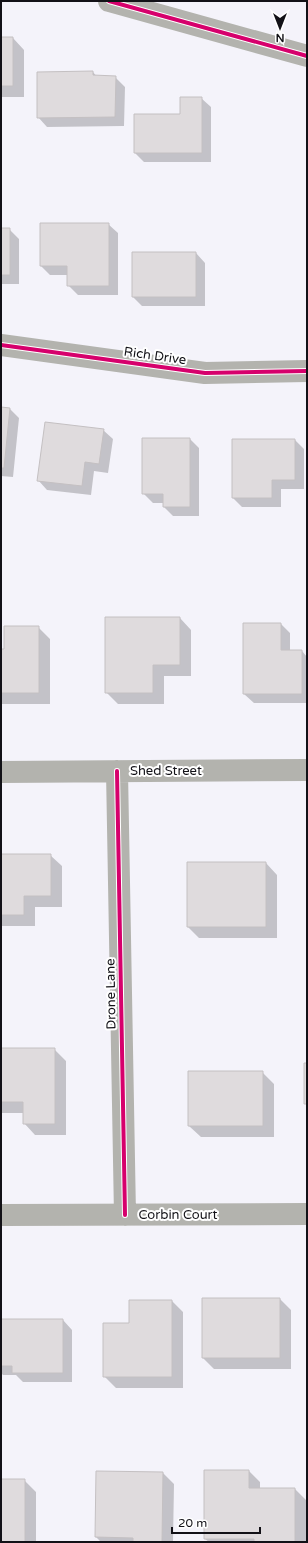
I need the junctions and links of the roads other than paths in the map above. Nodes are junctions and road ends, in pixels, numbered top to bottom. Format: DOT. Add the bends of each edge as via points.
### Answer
graph roads {
  1 [pos="109,1"];
  2 [pos="307,56"];
  3 [pos="1,345"];
  4 [pos="307,371"];
  5 [pos="307,770"];
  6 [pos="117,771"];
  7 [pos="1,772"];
  8 [pos="307,1214"];
  9 [pos="1,1215"];
  10 [pos="125,1215"];
  1 -- 2 [label="street"];
  3 -- 4 [label="street, Rich Drive" via="205,373"];
  5 -- 6 [label="street, Shed Street"];
  6 -- 7 [label="street, Shed Street"];
  6 -- 10 [label="street, Drone Lane"];
  8 -- 10 [label="street, Corbin Court"];
  9 -- 10 [label="street, Corbin Court"];
}
